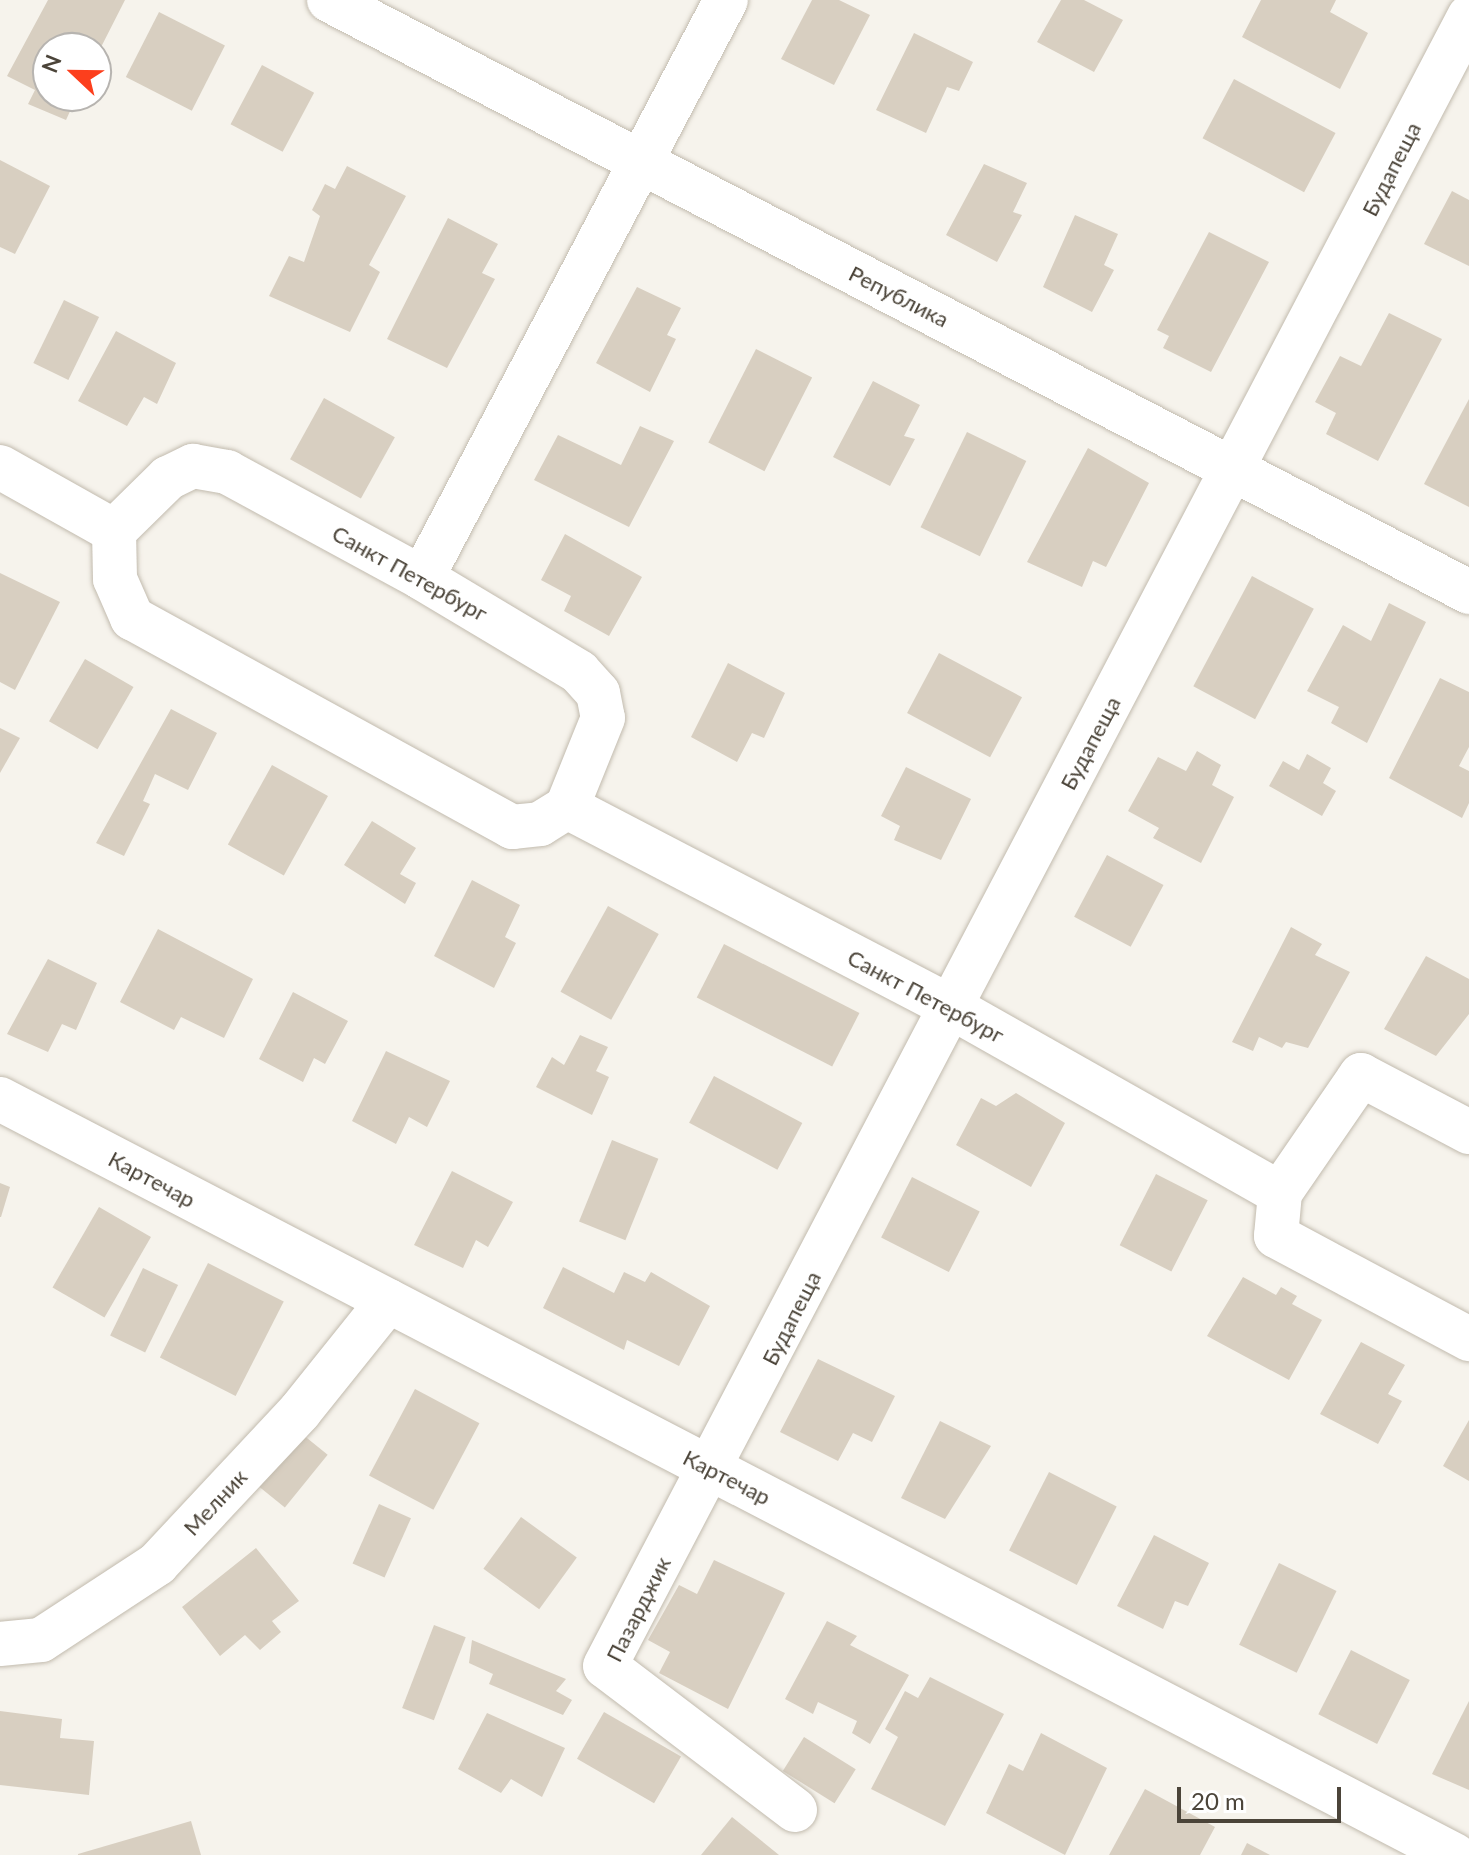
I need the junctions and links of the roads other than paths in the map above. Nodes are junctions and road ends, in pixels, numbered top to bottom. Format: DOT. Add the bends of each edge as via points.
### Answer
graph roads {
  1 [pos="329,0"];
  2 [pos="726,0"];
  3 [pos="1469,17"];
  4 [pos="641,163"];
  5 [pos="0,467"];
  6 [pos="1235,471"];
  7 [pos="114,531"];
  8 [pos="422,578"];
  9 [pos="1469,592"];
  10 [pos="567,807"];
  11 [pos="949,1006"];
  12 [pos="0,1099"];
  13 [pos="1469,1132"];
  14 [pos="1280,1193"];
  15 [pos="388,1301"];
  16 [pos="1469,1339"];
  17 [pos="713,1470"];
  18 [pos="0,1644"];
  19 [pos="795,1810"];
  20 [pos="1454,1855"];
  1 -- 4 [label="street, Република"];
  2 -- 4 [label="street"];
  3 -- 6 [label="street, Будапеща"];
  4 -- 6 [label="street, Република"];
  4 -- 8 [label="street"];
  5 -- 7 [label="street"];
  6 -- 9 [label="street, Република"];
  6 -- 11 [label="street, Будапеща"];
  7 -- 8 [label="street, Санкт Петербург" via="168,478 193,466 227,472"];
  7 -- 10 [label="street" via="115,579 132,618 512,827 540,824"];
  8 -- 10 [label="street, Санкт Петербург" via="579,672 598,693 603,718"];
  10 -- 11 [label="street, Санкт Петербург"];
  11 -- 14 [label="street, Санкт Петербург"];
  11 -- 17 [label="street, Будапеща"];
  12 -- 15 [label="street, Картечар"];
  13 -- 14 [label="street" via="1361,1075"];
  14 -- 16 [label="street" via="1276,1236"];
  15 -- 17 [label="street, Картечар"];
  15 -- 18 [label="street, Мелник" via="300,1411 157,1564 41,1640"];
  17 -- 19 [label="street, Пазарджик" via="605,1666"];
  17 -- 20 [label="street, Картечар"];
}
